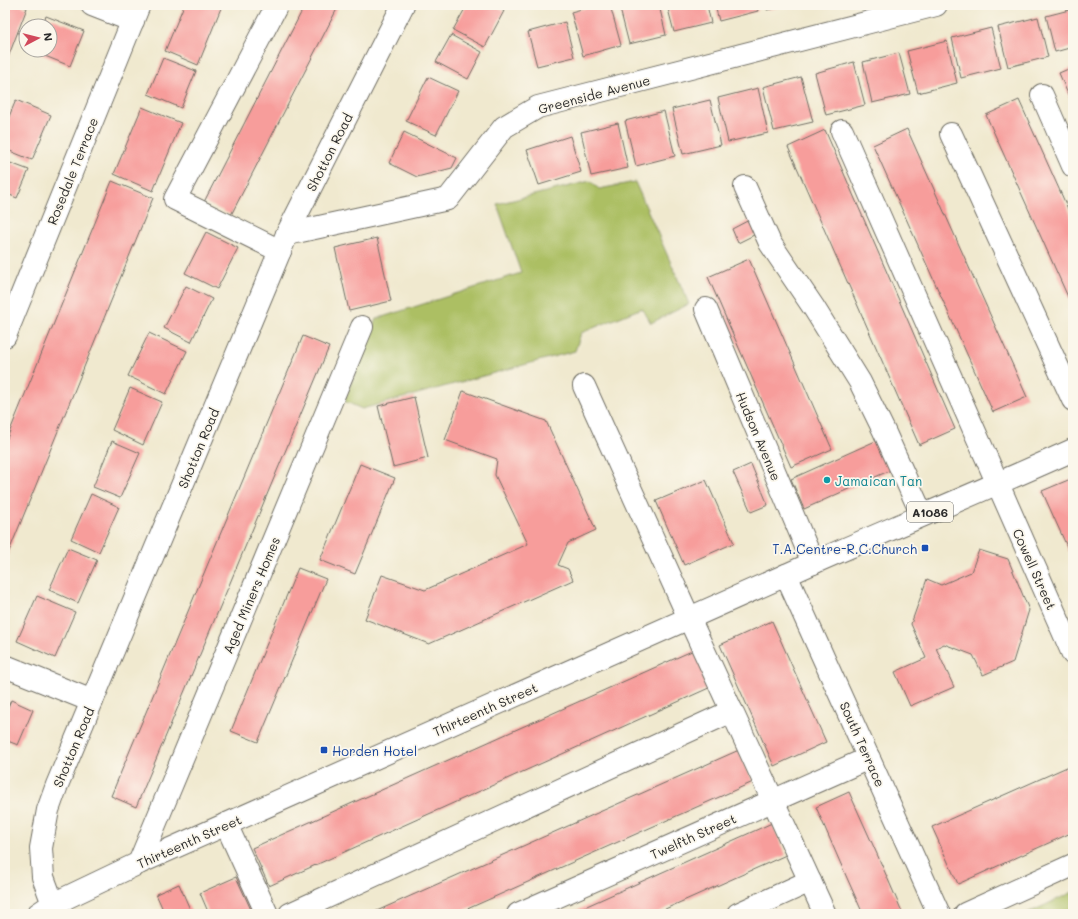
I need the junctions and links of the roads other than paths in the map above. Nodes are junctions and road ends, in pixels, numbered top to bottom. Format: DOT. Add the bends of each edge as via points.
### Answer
graph roads {
  1 [pos="92,5"];
  2 [pos="277,5"];
  3 [pos="403,5"];
  4 [pos="936,5"];
  5 [pos="892,11"];
  6 [pos="136,13"];
  7 [pos="1042,95"];
  8 [pos="842,131"];
  9 [pos="951,134"];
  10 [pos="1073,166"];
  11 [pos="745,187"];
  12 [pos="283,243"];
  13 [pos="706,309"];
  14 [pos="362,326"];
  15 [pos="5,336"];
  16 [pos="584,386"];
  17 [pos="1073,400"];
  18 [pos="1073,450"];
  19 [pos="998,484"];
  20 [pos="922,515"];
  21 [pos="813,563"];
  22 [pos="786,575"];
  23 [pos="689,618"];
  24 [pos="1073,654"];
  25 [pos="5,666"];
  26 [pos="92,700"];
  27 [pos="732,711"];
  28 [pos="869,758"];
  29 [pos="773,800"];
  30 [pos="226,824"];
  31 [pos="139,863"];
  32 [pos="1073,865"];
  33 [pos="810,881"];
  34 [pos="45,909"];
  35 [pos="267,914"];
  36 [pos="290,914"];
  37 [pos="518,914"];
  38 [pos="738,914"];
  39 [pos="825,914"];
  40 [pos="939,914"];
  41 [pos="965,914"];
  1 -- 6 [label="street"];
  2 -- 12 [label="street" via="174,199"];
  3 -- 12 [label="street, Shotton Road"];
  4 -- 5 [label="street, Greenside Avenue"];
  5 -- 12 [label="street, Greenside Avenue" via="538,107 504,127 448,199"];
  6 -- 15 [label="street, Rosedale Terrace"];
  7 -- 10 [label="street"];
  8 -- 19 [label="street, Cowell Street"];
  9 -- 17 [label="street"];
  11 -- 20 [label="street" via="770,243 860,382"];
  12 -- 26 [label="street, Shotton Road"];
  13 -- 21 [label="street, Hudson Avenue"];
  14 -- 31 [label="street, Aged Miners Homes"];
  16 -- 23 [label="street"];
  18 -- 19 [label="street, A1086"];
  19 -- 20 [label="street, A1086"];
  19 -- 24 [label="street, Cowell Street"];
  20 -- 21 [label="street, A1086"];
  21 -- 22 [label="street, A1086"];
  22 -- 23 [label="street, Thirteenth Street / A1086"];
  22 -- 28 [label="street, South Terrace"];
  23 -- 27 [label="street"];
  23 -- 30 [label="street, Thirteenth Street / A1086"];
  25 -- 26 [label="street"];
  26 -- 34 [label="street, Shotton Road" via="48,810 42,848"];
  27 -- 29 [label="street"];
  27 -- 36 [label="street"];
  28 -- 29 [label="street, Twelfth Street"];
  28 -- 40 [label="street, South Terrace"];
  29 -- 33 [label="street"];
  29 -- 37 [label="street, Twelfth Street"];
  30 -- 31 [label="street, Thirteenth Street / A1086"];
  30 -- 35 [label="street"];
  31 -- 34 [label="street, Thirteenth Street / A1086"];
  32 -- 41 [label="street"];
  33 -- 38 [label="street"];
  33 -- 39 [label="street"];
}
